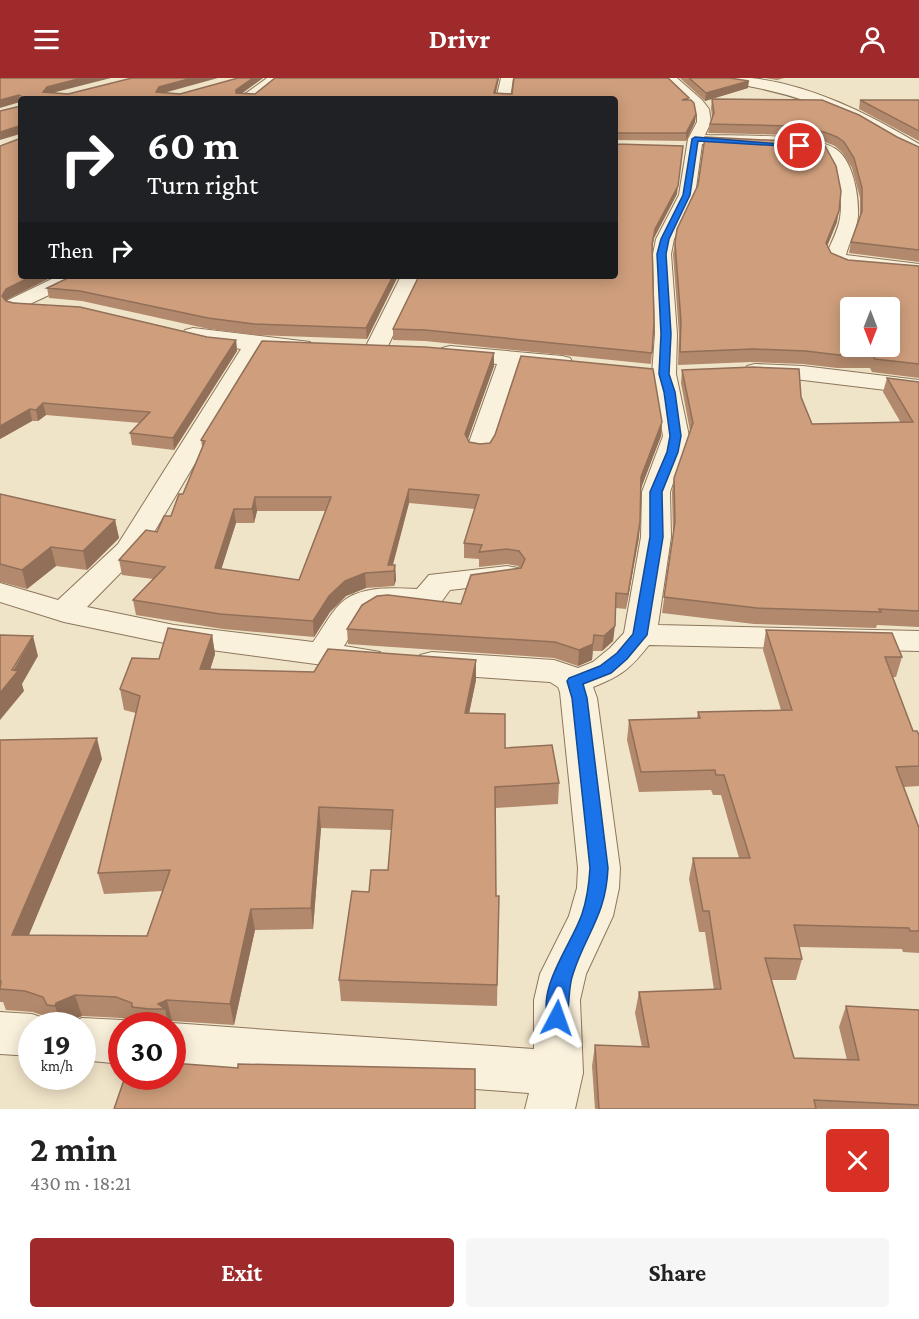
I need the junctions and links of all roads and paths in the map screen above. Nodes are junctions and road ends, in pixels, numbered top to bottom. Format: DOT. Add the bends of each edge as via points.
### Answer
graph roads {
  1 [pos="275,78"];
  2 [pos="507,78"];
  3 [pos="670,78"];
  4 [pos="725,78"];
  5 [pos="249,96"];
  6 [pos="504,96"];
  7 [pos="691,145"];
  8 [pos="919,150"];
  9 [pos="919,270"];
  10 [pos="68,279"];
  11 [pos="410,279"];
  12 [pos="60,308"];
  13 [pos="8,309"];
  14 [pos="175,330"];
  15 [pos="255,344"];
  16 [pos="323,347"];
  17 [pos="376,348"];
  18 [pos="425,350"];
  19 [pos="510,359"];
  20 [pos="588,366"];
  21 [pos="729,372"];
  22 [pos="919,387"];
  23 [pos="480,448"];
  24 [pos="507,575"];
  25 [pos="0,592"];
  26 [pos="64,612"];
  27 [pos="640,635"];
  28 [pos="919,641"];
  29 [pos="322,654"];
  30 [pos="575,681"];
  31 [pos="0,1033"];
  32 [pos="18,1034"];
  33 [pos="186,1047"];
  34 [pos="554,1091"];
  1 -- 5 [label="street"];
  2 -- 6 [label="street"];
  3 -- 7 [label="street" via="705,116"];
  4 -- 8 [label="street" via="769,85 842,107"];
  7 -- 9 [label="street" via="800,146 829,151 839,160 844,174 849,216 838,259"];
  7 -- 27 [label="street" via="687,195 665,239 662,254 664,372 676,436 656,492 656,537"];
  10 -- 13 [label="street"];
  11 -- 17 [label="street"];
  12 -- 13 [label="street"];
  14 -- 15 [label="street"];
  15 -- 16 [label="street"];
  15 -- 26 [label="street" via="129,549"];
  18 -- 19 [label="street"];
  19 -- 20 [label="street"];
  19 -- 23 [label="street"];
  21 -- 22 [label="street" via="803,373"];
  24 -- 29 [label="street" via="440,582 426,599 363,603 353,609"];
  25 -- 26 [label="street"];
  26 -- 29 [label="street" via="174,635"];
  27 -- 28 [label="street"];
  27 -- 30 [label="street" via="605,670"];
  29 -- 30 [label="street" via="554,671"];
  30 -- 34 [label="street" via="599,868 598,888 591,916 563,974 557,1000"];
  31 -- 32 [label="street"];
  33 -- 34 [label="street"];
}
